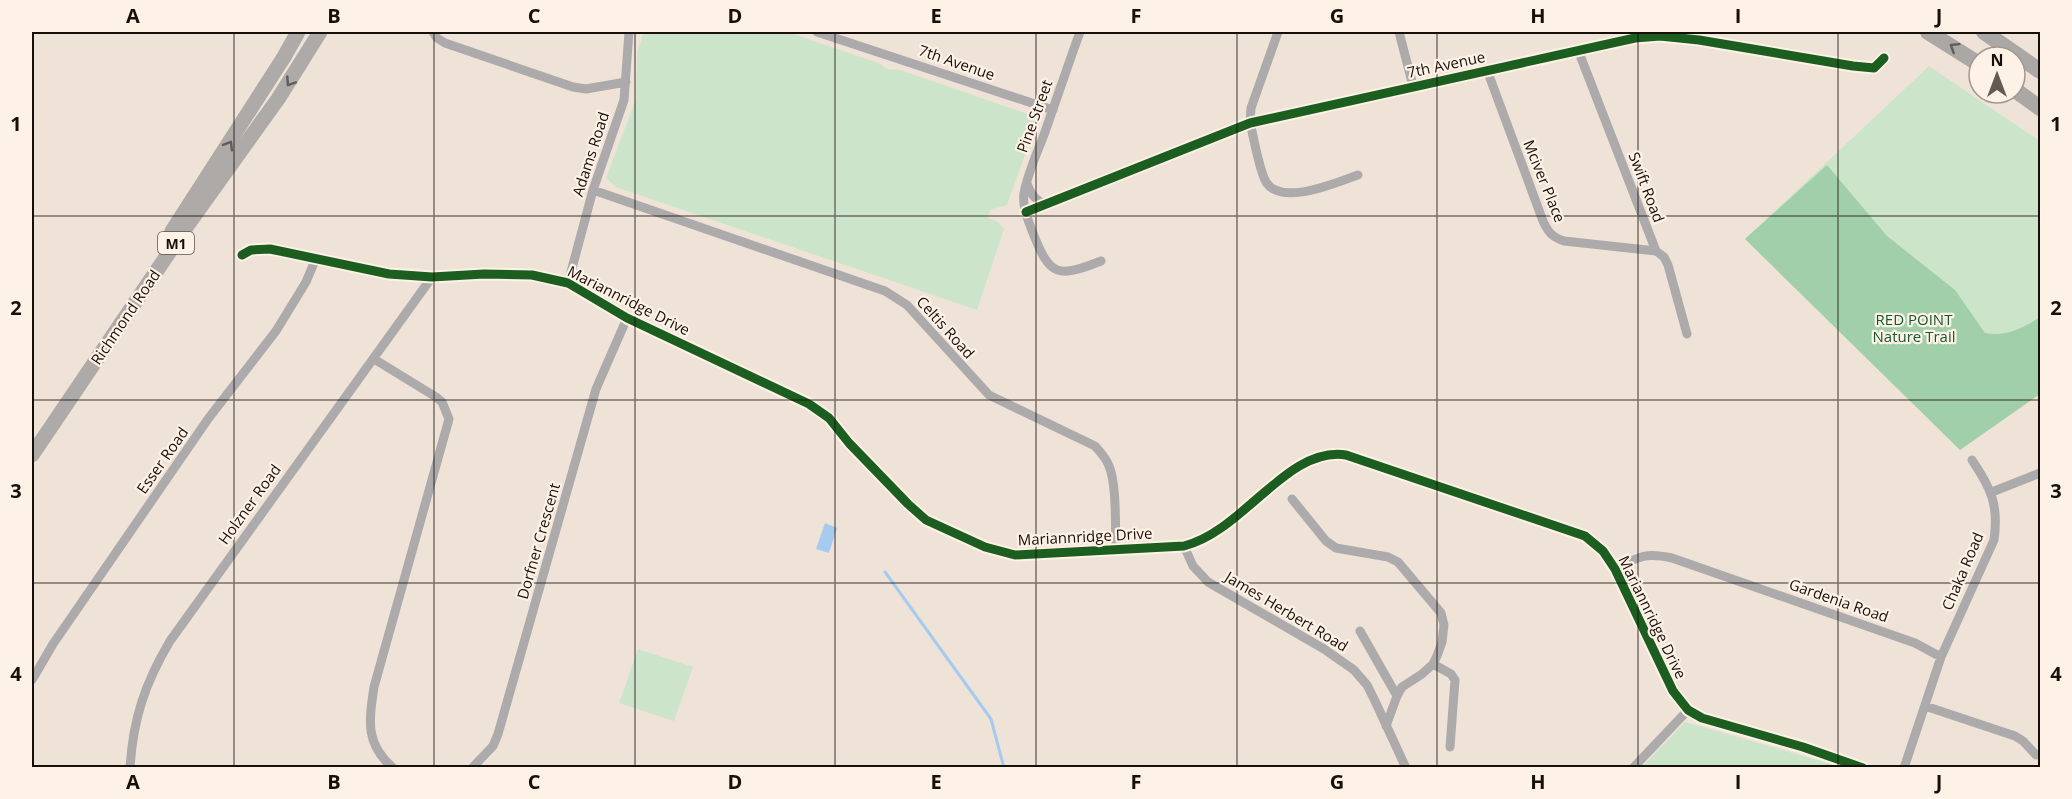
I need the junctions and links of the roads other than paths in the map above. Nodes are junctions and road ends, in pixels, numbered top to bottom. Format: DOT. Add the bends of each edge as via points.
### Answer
graph roads {
  1 [pos="298,32"];
  2 [pos="320,32"];
  3 [pos="433,32"];
  4 [pos="629,32"];
  5 [pos="817,32"];
  6 [pos="1080,32"];
  7 [pos="1278,32"];
  8 [pos="1399,32"];
  9 [pos="1928,32"];
  10 [pos="1984,32"];
  11 [pos="1578,50"];
  12 [pos="1967,56"];
  13 [pos="1884,57"];
  14 [pos="1487,70"];
  15 [pos="2040,71"];
  16 [pos="626,82"];
  17 [pos="1413,86"];
  18 [pos="2027,99"];
  19 [pos="2040,108"];
  20 [pos="1053,110"];
  21 [pos="1250,123"];
  22 [pos="1358,175"];
  23 [pos="1027,184"];
  24 [pos="593,190"];
  25 [pos="1048,204"];
  26 [pos="1026,212"];
  27 [pos="1656,251"];
  28 [pos="242,255"];
  29 [pos="316,258"];
  30 [pos="1101,261"];
  31 [pos="432,277"];
  32 [pos="568,283"];
  33 [pos="627,318"];
  34 [pos="1687,334"];
  35 [pos="374,359"];
  36 [pos="32,437"];
  37 [pos="32,456"];
  38 [pos="1972,460"];
  39 [pos="2040,473"];
  40 [pos="1992,492"];
  41 [pos="1292,499"];
  42 [pos="1184,546"];
  43 [pos="1116,549"];
  44 [pos="1615,569"];
  45 [pos="1360,631"];
  46 [pos="1941,657"];
  47 [pos="1433,664"];
  48 [pos="32,680"];
  49 [pos="1397,696"];
  50 [pos="1924,706"];
  51 [pos="1688,710"];
  52 [pos="1386,726"];
  53 [pos="1450,747"];
  54 [pos="2036,755"];
  55 [pos="130,768"];
  56 [pos="393,768"];
  57 [pos="472,768"];
  58 [pos="1406,768"];
  59 [pos="1632,768"];
  60 [pos="1863,768"];
  61 [pos="1904,768"];
  36 -- 1 [label="highway, Richmond Road / M1, one-way" via="219,161"];
  2 -- 37 [label="highway, Richmond Road / M1, one-way"];
  3 -- 16 [label="street" via="445,43 573,87 586,89"];
  4 -- 16 [label="street, Adams Road"];
  5 -- 20 [label="street, 7th Avenue"];
  6 -- 20 [label="street, Pine Street"];
  7 -- 21 [label="street" via="1251,108"];
  8 -- 17 [label="street"];
  12 -- 9 [label="highway, one-way"];
  10 -- 15 [label="highway"];
  11 -- 13 [label="street, 7th Avenue" via="1660,36 1874,68"];
  11 -- 14 [label="street, 7th Avenue"];
  11 -- 27 [label="street, Swift Road"];
  14 -- 17 [label="street, 7th Avenue"];
  14 -- 27 [label="street, Mciver Place" via="1547,231 1564,241"];
  16 -- 24 [label="street, Adams Road" via="624,100"];
  17 -- 21 [label="street, 7th Avenue"];
  18 -- 19 [label="highway"];
  20 -- 23 [label="street, Pine Street"];
  21 -- 22 [label="street" via="1265,181 1272,188 1289,193 1311,190"];
  21 -- 25 [label="street, 7th Avenue"];
  23 -- 25 [label="street" via="1038,200"];
  23 -- 26 [label="street, Pine Street"];
  24 -- 32 [label="street, Adams Road"];
  24 -- 43 [label="street, Celtis Road" via="897,297 989,395 1068,432 1100,452 1110,468 1113,483"];
  25 -- 26 [label="street, 7th Avenue"];
  26 -- 30 [label="street" via="1040,252 1051,267 1077,271"];
  27 -- 34 [label="street, Swift Road" via="1668,265"];
  28 -- 29 [label="street, Mariannridge Drive" via="261,249"];
  29 -- 31 [label="street, Mariannridge Drive" via="388,274"];
  29 -- 48 [label="street, Esser Road" via="276,331 208,420"];
  31 -- 32 [label="street, Mariannridge Drive" via="532,275"];
  31 -- 35 [label="street, Holzner Road"];
  32 -- 33 [label="street, Mariannridge Drive"];
  33 -- 43 [label="street, Mariannridge Drive" via="809,404 828,418 908,504 940,527 1005,554"];
  33 -- 57 [label="street, Dorfner Crescent" via="596,389 498,734 493,746"];
  35 -- 55 [label="street, Holzner Road" via="170,641 147,682 139,707"];
  35 -- 56 [label="street" via="436,397 449,419 374,687 370,726 374,744"];
  38 -- 40 [label="street, Chaka Road"];
  39 -- 40 [label="street"];
  40 -- 46 [label="street, Chaka Road" via="1994,540"];
  41 -- 47 [label="street" via="1336,548 1388,557 1406,570 1441,613 1442,642"];
  42 -- 43 [label="street, Mariannridge Drive"];
  42 -- 44 [label="street, Mariannridge Drive" via="1228,525 1298,465 1334,453 1585,536 1603,551"];
  42 -- 52 [label="street, James Herbert Road" via="1193,566 1208,582 1354,670 1367,685"];
  44 -- 46 [label="street, Gardenia Road" via="1649,554 1672,558 1915,643"];
  44 -- 51 [label="street, Mariannridge Drive" via="1673,691"];
  45 -- 49 [label="street"];
  46 -- 50 [label="street"];
  47 -- 49 [label="street" via="1402,687"];
  47 -- 53 [label="street" via="1455,680"];
  49 -- 52 [label="street"];
  50 -- 54 [label="street" via="2014,736"];
  50 -- 61 [label="street"];
  51 -- 59 [label="street"];
  51 -- 60 [label="street" via="1702,718"];
  52 -- 58 [label="street, James Herbert Road"];
}
